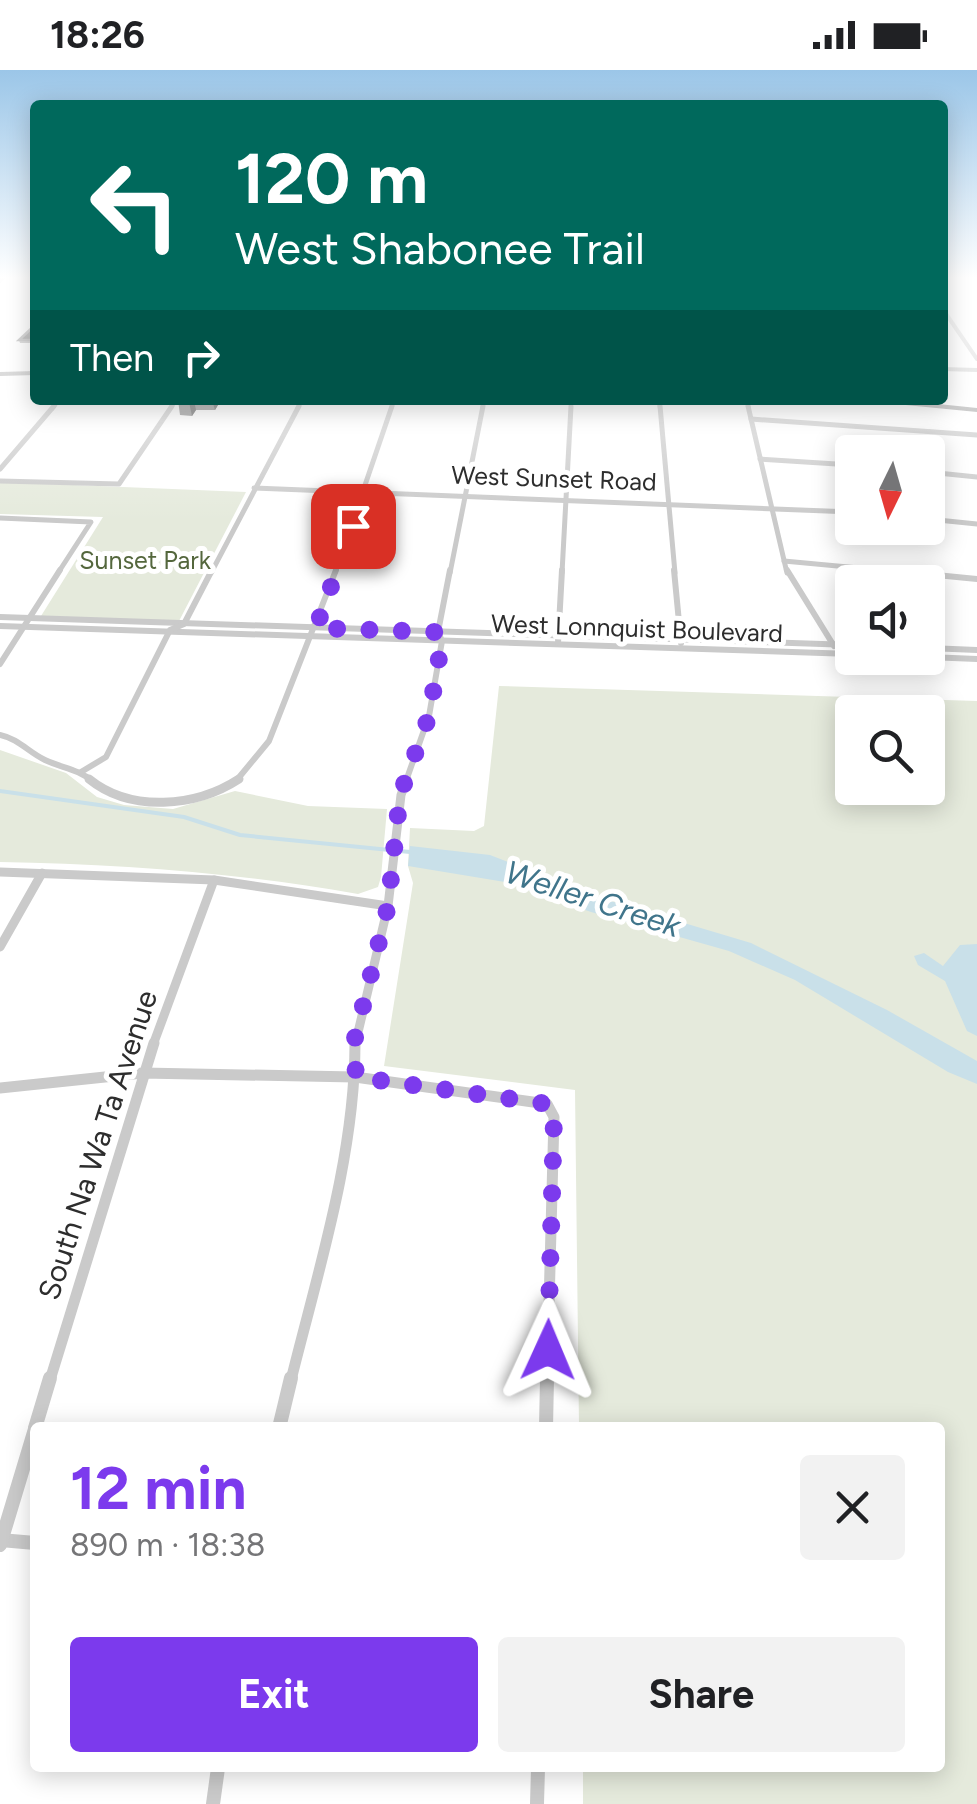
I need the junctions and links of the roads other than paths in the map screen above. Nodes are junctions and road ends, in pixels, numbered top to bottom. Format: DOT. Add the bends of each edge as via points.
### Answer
graph roads {
  1 [pos="948,368"];
  2 [pos="977,370"];
  3 [pos="0,373"];
  4 [pos="30,374"];
  5 [pos="55,405"];
  6 [pos="173,405"];
  7 [pos="299,405"];
  8 [pos="392,405"];
  9 [pos="483,405"];
  10 [pos="571,405"];
  11 [pos="660,405"];
  12 [pos="748,405"];
  13 [pos="926,405"];
  14 [pos="977,410"];
  15 [pos="751,418"];
  16 [pos="977,435"];
  17 [pos="760,459"];
  18 [pos="835,464"];
  19 [pos="0,469"];
  20 [pos="945,473"];
  21 [pos="977,476"];
  22 [pos="0,481"];
  23 [pos="254,488"];
  24 [pos="365,492"];
  25 [pos="466,495"];
  26 [pos="565,498"];
  27 [pos="668,502"];
  28 [pos="772,506"];
  29 [pos="835,511"];
  30 [pos="0,518"];
  31 [pos="945,521"];
  32 [pos="977,524"];
  33 [pos="784,561"];
  34 [pos="977,578"];
  35 [pos="0,617"];
  36 [pos="31,618"];
  37 [pos="184,624"];
  38 [pos="0,626"];
  39 [pos="26,626"];
  40 [pos="316,628"];
  41 [pos="170,630"];
  42 [pos="310,637"];
  43 [pos="440,637"];
  44 [pos="558,642"];
  45 [pos="682,646"];
  46 [pos="835,647"];
  47 [pos="835,649"];
  48 [pos="945,649"];
  49 [pos="977,650"];
  50 [pos="945,658"];
  51 [pos="977,659"];
  52 [pos="0,664"];
  53 [pos="0,735"];
  54 [pos="81,772"];
  55 [pos="0,872"];
  56 [pos="42,872"];
  57 [pos="214,880"];
  58 [pos="388,906"];
  59 [pos="0,947"];
  60 [pos="142,1072"];
  61 [pos="356,1077"];
  62 [pos="0,1088"];
  63 [pos="548,1104"];
  64 [pos="37,1422"];
  65 [pos="280,1422"];
  66 [pos="546,1422"];
  67 [pos="30,1444"];
  68 [pos="0,1542"];
  69 [pos="30,1543"];
  70 [pos="218,1772"];
  71 [pos="538,1772"];
  72 [pos="214,1804"];
  73 [pos="537,1804"];
  1 -- 2 [label="street"];
  3 -- 4 [label="main road"];
  5 -- 19 [label="street"];
  6 -- 22 [label="street" via="119,484"];
  7 -- 23 [label="street"];
  8 -- 24 [label="street"];
  9 -- 25 [label="street"];
  10 -- 26 [label="street"];
  11 -- 27 [label="street"];
  12 -- 15 [label="street"];
  13 -- 14 [label="main road"];
  15 -- 16 [label="street"];
  15 -- 17 [label="street"];
  17 -- 18 [label="street"];
  17 -- 28 [label="street"];
  20 -- 21 [label="street"];
  23 -- 24 [label="street, West Sunset Road"];
  23 -- 37 [label="street"];
  24 -- 25 [label="street, West Sunset Road"];
  24 -- 40 [label="street"];
  25 -- 26 [label="street, West Sunset Road"];
  25 -- 43 [label="street"];
  26 -- 27 [label="street, West Sunset Road"];
  26 -- 44 [label="street"];
  27 -- 28 [label="street, West Sunset Road"];
  27 -- 45 [label="street"];
  28 -- 29 [label="street, West Sunset Road"];
  28 -- 33 [label="street"];
  30 -- 36 [label="street" via="92,522"];
  31 -- 32 [label="street"];
  33 -- 34 [label="street"];
  33 -- 46 [label="street" via="792,586"];
  35 -- 36 [label="street, West Lonnquist Boulevard"];
  36 -- 37 [label="street, West Lonnquist Boulevard"];
  36 -- 39 [label="street"];
  37 -- 40 [label="street, West Lonnquist Boulevard"];
  37 -- 41 [label="street"];
  38 -- 39 [label="street, West Lonnquist Boulevard"];
  39 -- 41 [label="street, West Lonnquist Boulevard"];
  39 -- 52 [label="street"];
  40 -- 42 [label="street"];
  40 -- 43 [label="street, West Lonnquist Boulevard"];
  41 -- 42 [label="street, West Lonnquist Boulevard"];
  41 -- 54 [label="street" via="106,756"];
  42 -- 43 [label="street, West Lonnquist Boulevard"];
  42 -- 54 [label="street" via="269,741 222,790 182,802 132,800 104,791"];
  43 -- 44 [label="street, West Lonnquist Boulevard"];
  43 -- 58 [label="street" via="429,716 400,795"];
  44 -- 45 [label="street, West Lonnquist Boulevard"];
  45 -- 47 [label="street, West Lonnquist Boulevard"];
  48 -- 49 [label="street"];
  50 -- 51 [label="street"];
  53 -- 54 [label="street"];
  55 -- 56 [label="street"];
  56 -- 57 [label="street"];
  56 -- 59 [label="street"];
  57 -- 58 [label="street"];
  57 -- 60 [label="street, South Na Wa Ta Avenue"];
  58 -- 61 [label="street" via="354,1042"];
  60 -- 61 [label="street"];
  60 -- 62 [label="street"];
  60 -- 64 [label="street, South Na Wa Ta Avenue"];
  61 -- 63 [label="street"];
  61 -- 65 [label="street" via="336,1196"];
  63 -- 66 [label="street" via="554,1117"];
  67 -- 68 [label="street, South Na Wa Ta Avenue"];
  68 -- 69 [label="street"];
  70 -- 72 [label="street"];
  71 -- 73 [label="street"];
}
